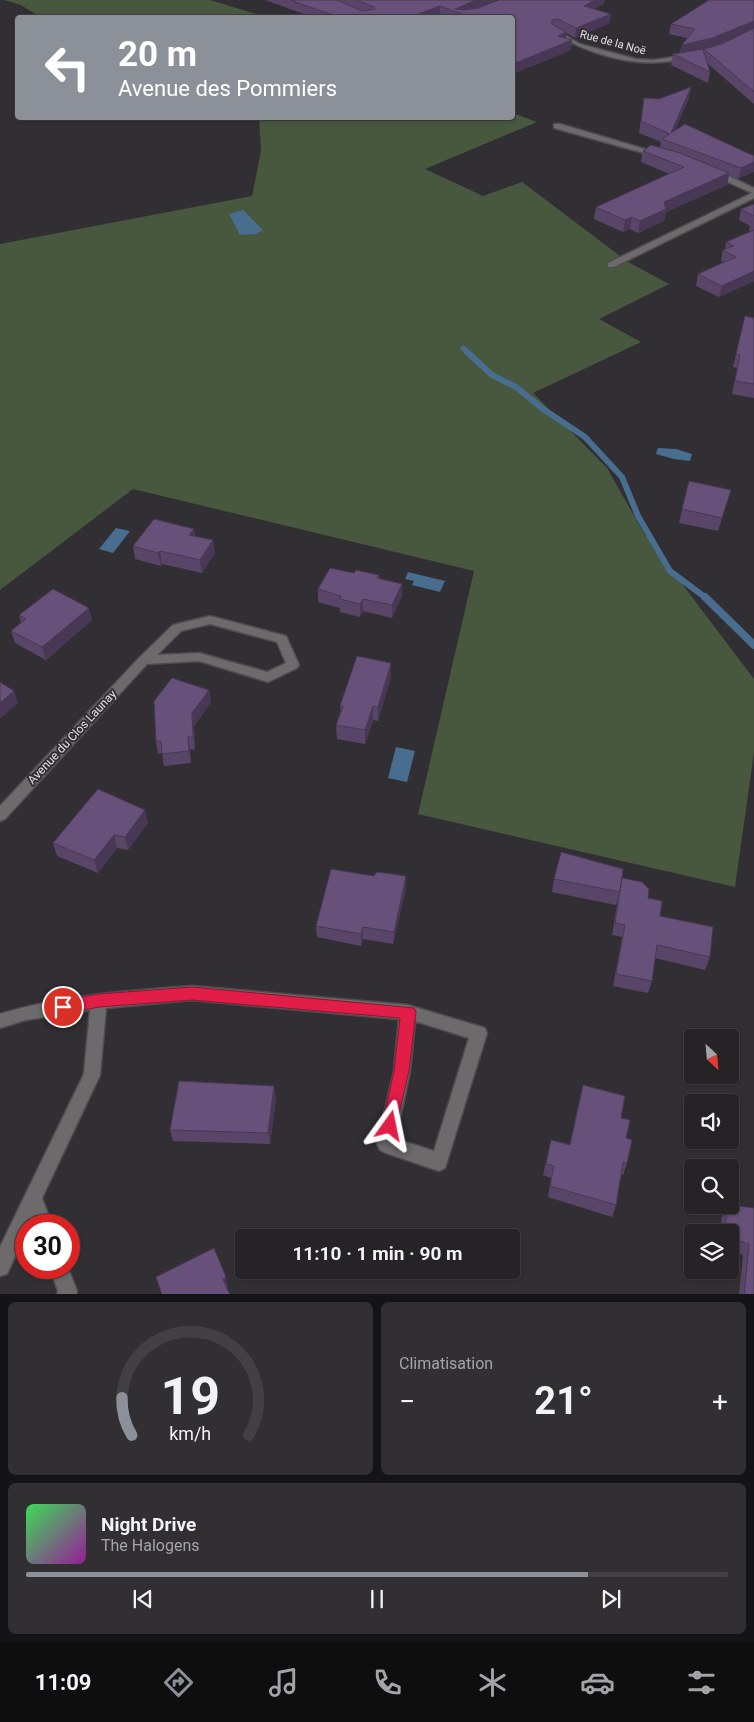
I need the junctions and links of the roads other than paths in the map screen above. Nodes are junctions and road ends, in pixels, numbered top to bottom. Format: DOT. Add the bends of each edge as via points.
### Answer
graph roads {
  1 [pos="554,31"];
  2 [pos="699,55"];
  3 [pos="557,126"];
  4 [pos="670,158"];
  5 [pos="707,170"];
  6 [pos="754,191"];
  7 [pos="754,195"];
  8 [pos="611,265"];
  9 [pos="144,660"];
  10 [pos="0,815"];
  11 [pos="99,1001"];
  12 [pos="408,1012"];
  13 [pos="0,1022"];
  14 [pos="34,1199"];
  15 [pos="39,1214"];
  16 [pos="0,1267"];
  17 [pos="63,1279"];
  18 [pos="66,1294"];
  1 -- 2 [label="street, Rue de la Noë" via="578,45 636,61 653,62"];
  3 -- 4 [label="street"];
  5 -- 6 [label="street"];
  7 -- 8 [label="street"];
  9 -- 9 [label="street, Avenue du Clos Launay" via="199,657 268,677 293,665 282,639 210,620 177,628"];
  9 -- 10 [label="street, Avenue du Clos Launay"];
  11 -- 12 [label="street" via="192,993"];
  11 -- 13 [label="street" via="26,1013"];
  11 -- 14 [label="street" via="92,1076"];
  12 -- 12 [label="street" via="479,1033 438,1162 386,1144 402,1071"];
  14 -- 15 [label="street"];
  14 -- 16 [label="street"];
  17 -- 18 [label="street"];
}
